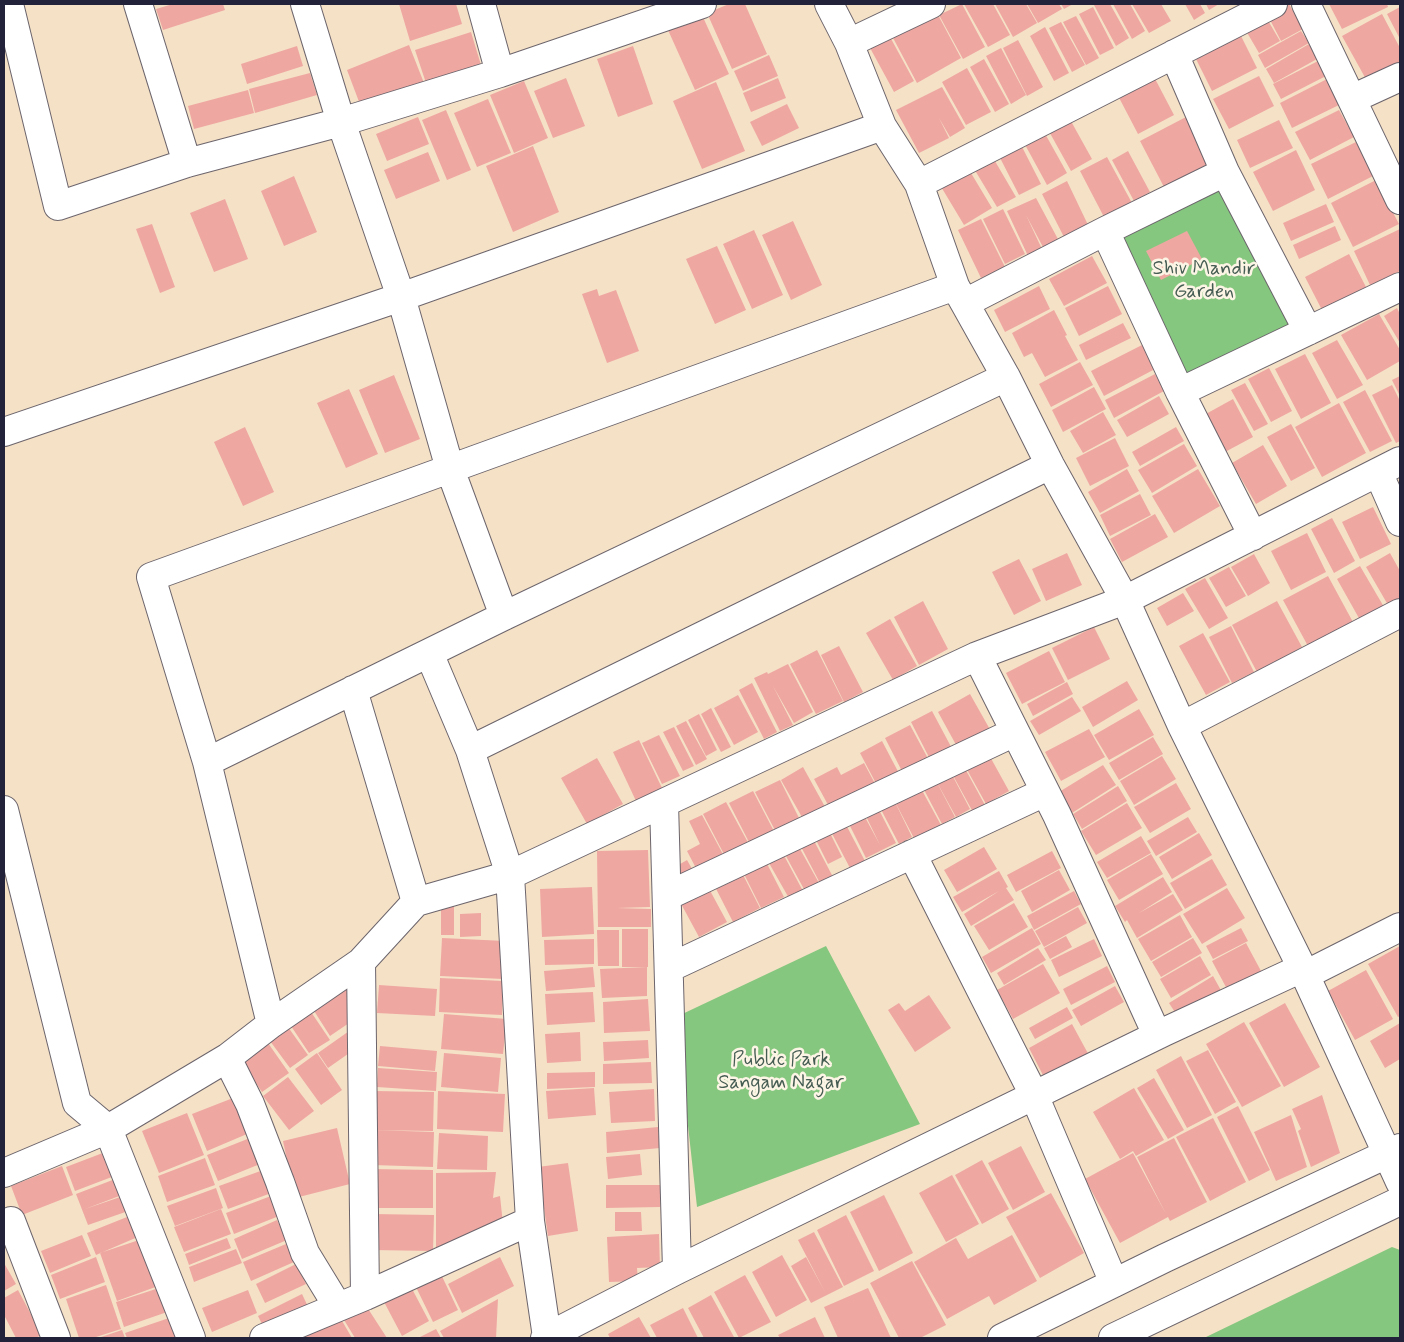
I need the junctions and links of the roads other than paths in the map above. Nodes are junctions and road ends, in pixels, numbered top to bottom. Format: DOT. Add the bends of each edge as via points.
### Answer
graph roads {
  1 [pos="9,4"];
  2 [pos="138,4"];
  3 [pos="305,4"];
  4 [pos="481,4"];
  5 [pos="702,4"];
  6 [pos="829,4"];
  7 [pos="930,4"];
  8 [pos="1273,4"];
  9 [pos="1306,4"];
  10 [pos="849,44"];
  11 [pos="1174,54"];
  12 [pos="500,73"];
  13 [pos="1400,77"];
  14 [pos="1352,99"];
  15 [pos="341,122"];
  16 [pos="882,126"];
  17 [pos="187,163"];
  18 [pos="1225,172"];
  19 [pos="919,184"];
  20 [pos="1400,200"];
  21 [pos="1105,231"];
  22 [pos="1400,287"];
  23 [pos="960,294"];
  24 [pos="401,297"];
  25 [pos="1308,331"];
  26 [pos="1006,377"];
  27 [pos="1180,392"];
  28 [pos="4,432"];
  29 [pos="1050,465"];
  30 [pos="1389,467"];
  31 [pos="450,469"];
  32 [pos="1400,522"];
  33 [pos="1252,536"];
  34 [pos="1125,600"];
  35 [pos="1400,613"];
  36 [pos="504,616"];
  37 [pos="429,653"];
  38 [pos="977,656"];
  39 [pos="353,690"];
  40 [pos="1182,726"];
  41 [pos="1015,732"];
  42 [pos="470,750"];
  43 [pos="208,762"];
  44 [pos="1045,792"];
  45 [pos="664,803"];
  46 [pos="4,810"];
  47 [pos="912,854"];
  48 [pos="510,875"];
  49 [pos="667,896"];
  50 [pos="416,902"];
  51 [pos="1400,927"];
  52 [pos="362,962"];
  53 [pos="670,968"];
  54 [pos="1303,972"];
  55 [pos="271,1024"];
  56 [pos="1157,1035"];
  57 [pos="227,1058"];
  58 [pos="1034,1095"];
  59 [pos="108,1129"];
  60 [pos="1394,1151"];
  61 [pos="4,1173"];
  62 [pos="1400,1182"];
  63 [pos="1400,1201"];
  64 [pos="6,1217"];
  65 [pos="530,1221"];
  66 [pos="677,1270"];
  67 [pos="1114,1283"];
  68 [pos="365,1296"];
  69 [pos="338,1307"];
  70 [pos="53,1337"];
  71 [pos="191,1338"];
  72 [pos="264,1338"];
  73 [pos="546,1338"];
  74 [pos="1002,1338"];
  75 [pos="1113,1338"];
  1 -- 17 [label="street" via="58,206"];
  2 -- 17 [label="street"];
  3 -- 15 [label="street"];
  4 -- 12 [label="street"];
  5 -- 12 [label="street"];
  6 -- 10 [label="street"];
  7 -- 10 [label="street"];
  8 -- 11 [label="street"];
  9 -- 14 [label="street"];
  10 -- 16 [label="street"];
  11 -- 18 [label="street"];
  11 -- 19 [label="street"];
  12 -- 15 [label="street"];
  13 -- 14 [label="street"];
  14 -- 20 [label="street"];
  15 -- 17 [label="street"];
  15 -- 24 [label="street"];
  16 -- 19 [label="street"];
  16 -- 24 [label="street"];
  18 -- 21 [label="street"];
  18 -- 25 [label="street"];
  19 -- 23 [label="street"];
  21 -- 23 [label="street"];
  21 -- 27 [label="street"];
  22 -- 25 [label="street"];
  23 -- 26 [label="street"];
  23 -- 31 [label="street"];
  24 -- 28 [label="street"];
  24 -- 31 [label="street"];
  25 -- 27 [label="street"];
  26 -- 29 [label="street"];
  26 -- 36 [label="street"];
  27 -- 33 [label="street"];
  29 -- 34 [label="street"];
  29 -- 42 [label="street"];
  30 -- 32 [label="street"];
  30 -- 33 [label="street"];
  31 -- 36 [label="street"];
  31 -- 43 [label="street" via="151,577"];
  33 -- 34 [label="street"];
  34 -- 38 [label="street"];
  34 -- 40 [label="street"];
  35 -- 40 [label="street"];
  36 -- 37 [label="street"];
  37 -- 39 [label="street"];
  37 -- 42 [label="street"];
  38 -- 41 [label="street"];
  38 -- 45 [label="street"];
  39 -- 43 [label="street"];
  39 -- 50 [label="street"];
  40 -- 54 [label="street"];
  41 -- 44 [label="street"];
  41 -- 49 [label="street"];
  42 -- 48 [label="street"];
  43 -- 55 [label="street"];
  44 -- 47 [label="street"];
  44 -- 56 [label="street"];
  45 -- 48 [label="street"];
  45 -- 49 [label="street"];
  46 -- 59 [label="street" via="77,1103"];
  47 -- 53 [label="street"];
  47 -- 58 [label="street"];
  48 -- 50 [label="street"];
  48 -- 65 [label="street"];
  49 -- 53 [label="street"];
  50 -- 52 [label="street"];
  51 -- 54 [label="street"];
  52 -- 55 [label="street"];
  52 -- 68 [label="street"];
  53 -- 66 [label="street"];
  54 -- 56 [label="street"];
  54 -- 60 [label="street"];
  55 -- 57 [label="street"];
  56 -- 58 [label="street"];
  57 -- 59 [label="street"];
  57 -- 69 [label="street" via="253,1113 306,1253"];
  58 -- 66 [label="street"];
  58 -- 67 [label="street"];
  59 -- 61 [label="street"];
  59 -- 71 [label="street"];
  60 -- 62 [label="street"];
  60 -- 67 [label="street"];
  63 -- 75 [label="street"];
  64 -- 70 [label="street"];
  65 -- 68 [label="street"];
  65 -- 73 [label="street"];
  66 -- 73 [label="street"];
  67 -- 74 [label="street"];
  68 -- 69 [label="street"];
  69 -- 72 [label="street"];
}
